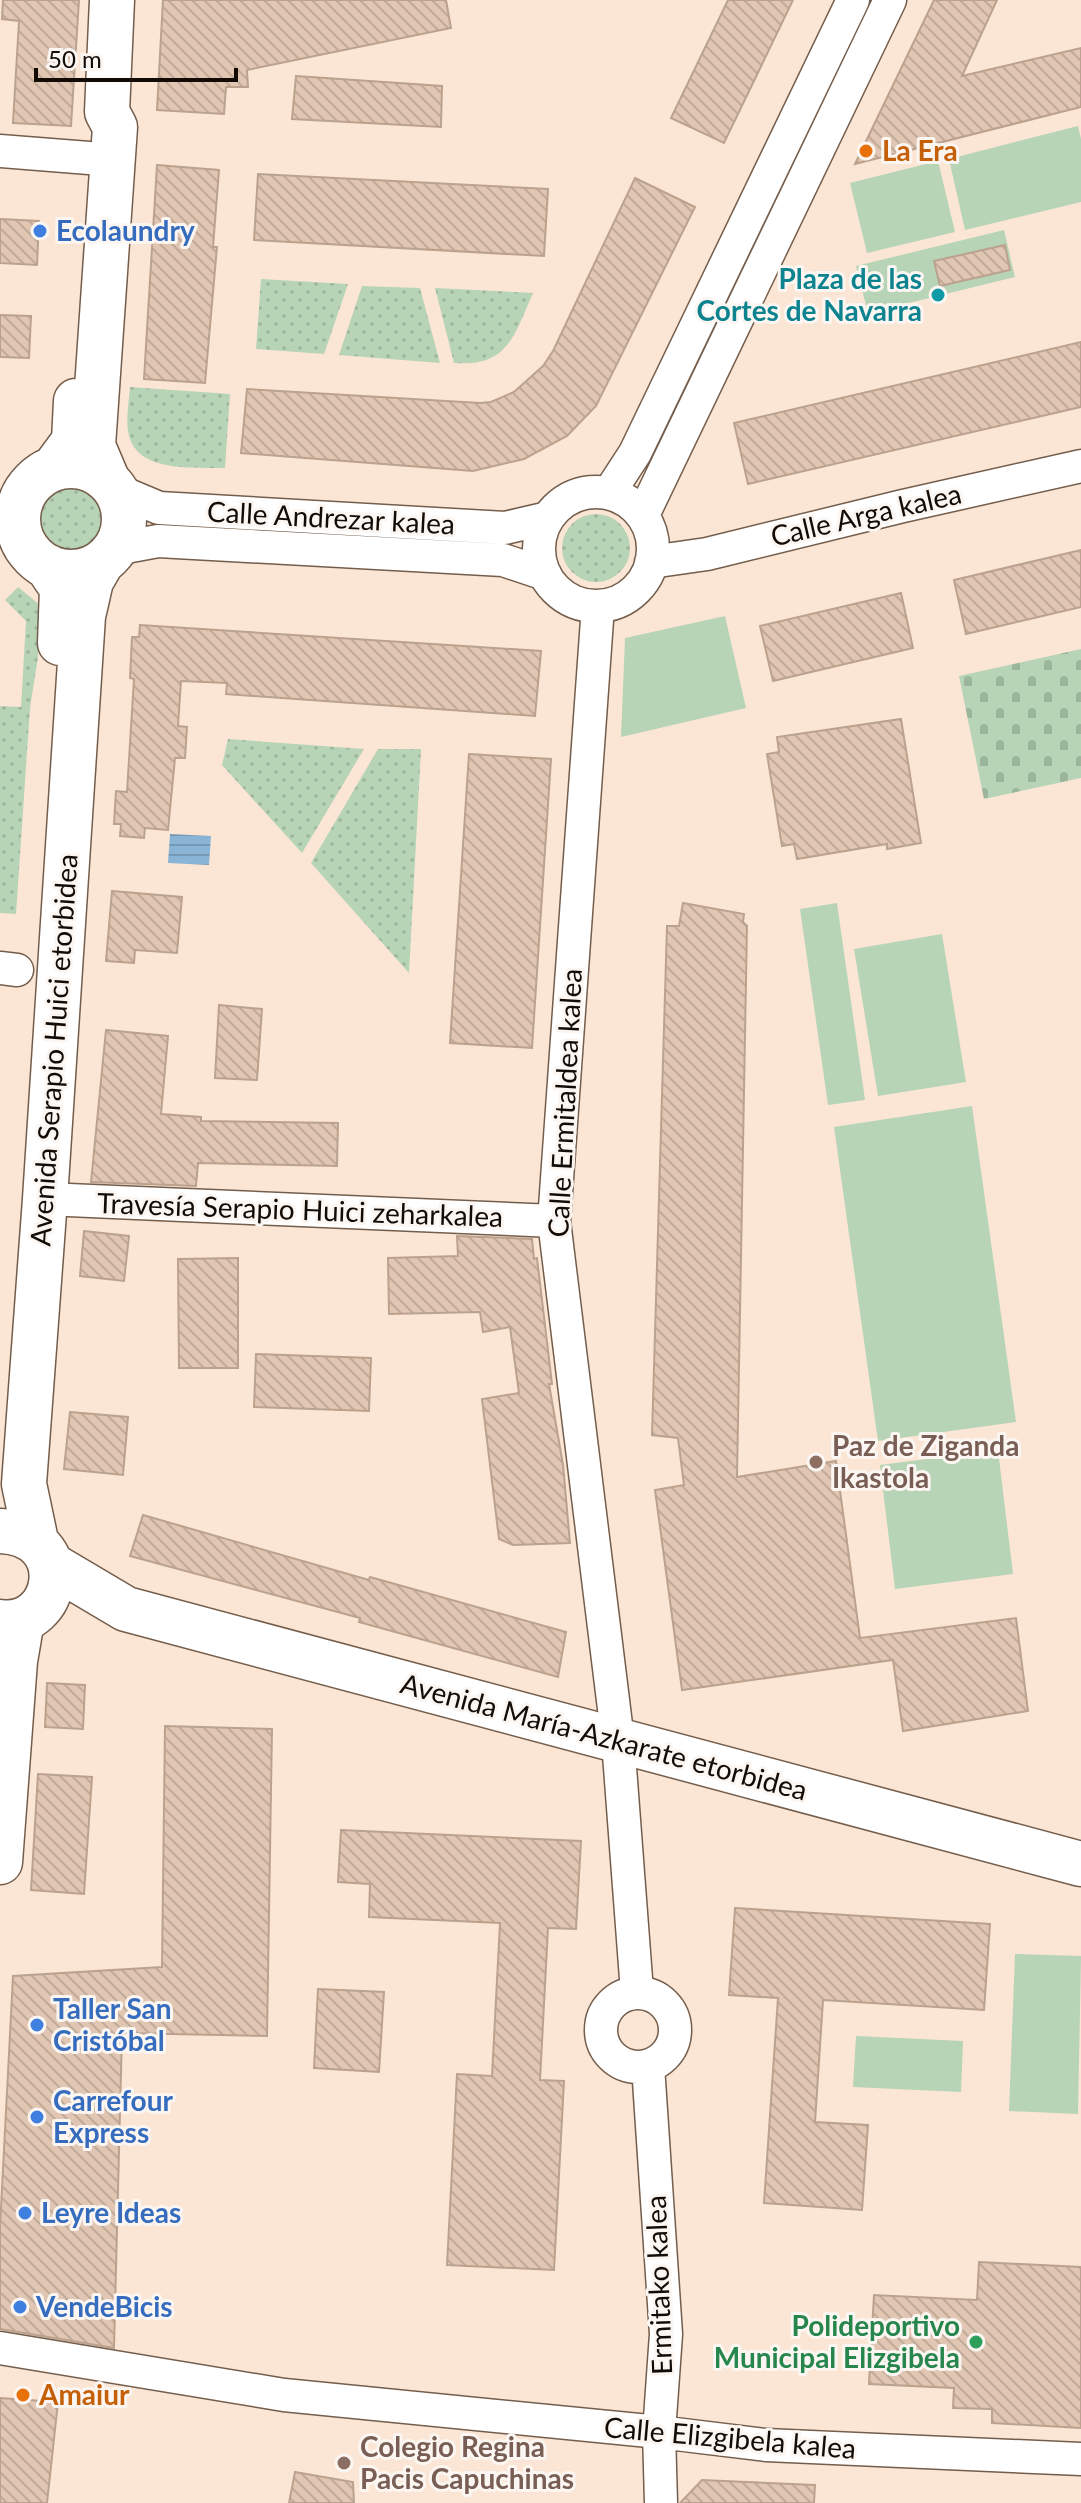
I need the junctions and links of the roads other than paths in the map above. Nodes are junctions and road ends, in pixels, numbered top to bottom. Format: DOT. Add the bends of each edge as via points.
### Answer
graph roads {
  1 [pos="112,0"];
  2 [pos="853,0"];
  3 [pos="890,0"];
  4 [pos="107,112"];
  5 [pos="0,151"];
  6 [pos="89,158"];
  7 [pos="1081,466"];
  8 [pos="111,484"];
  9 [pos="609,493"];
  10 [pos="19,503"];
  11 [pos="643,515"];
  12 [pos="548,518"];
  13 [pos="108,556"];
  14 [pos="651,562"];
  15 [pos="47,566"];
  16 [pos="545,574"];
  17 [pos="598,606"];
  18 [pos="45,1199"];
  19 [pos="554,1221"];
  20 [pos="0,1486"];
  21 [pos="29,1545"];
  22 [pos="126,1609"];
  23 [pos="20,1618"];
  24 [pos="618,1741"];
  25 [pos="0,1862"];
  26 [pos="1081,1864"];
  27 [pos="637,1992"];
  28 [pos="648,2066"];
  29 [pos="0,2348"];
  30 [pos="659,2432"];
  31 [pos="1081,2459"];
  32 [pos="661,2503"];
  1 -- 4 [label="main road"];
  2 -- 9 [label="street" via="635,453"];
  3 -- 11 [label="street"];
  4 -- 6 [label="main road" via="92,123"];
  4 -- 8 [label="main road" via="115,127 93,446"];
  5 -- 6 [label="street"];
  6 -- 10 [label="main road" via="74,441"];
  7 -- 14 [label="street, Calle Arga kalea" via="707,554"];
  8 -- 10 [label="main road" via="94,471"];
  8 -- 12 [label="street, Calle Andrezar kalea" via="159,508 505,528"];
  8 -- 13 [label="main road" via="124,520"];
  9 -- 11 [label="street"];
  9 -- 12 [label="street" via="575,496"];
  10 -- 15 [label="main road" via="25,546"];
  11 -- 14 [label="street" via="653,546"];
  12 -- 16 [label="street" via="539,556"];
  13 -- 15 [label="main road" via="89,570"];
  13 -- 16 [label="street, Calle Andrezar kalea" via="158,541 503,560"];
  13 -- 18 [label="main road, Avenida Serapio Huici etorbidea" via="91,581 83,616"];
  14 -- 17 [label="street" via="632,593"];
  15 -- 20 [label="main road, Avenida Serapio Huici etorbidea" via="62,588 63,614"];
  16 -- 17 [label="street" via="567,598"];
  17 -- 19 [label="street, Calle Ermitaldea kalea"];
  18 -- 19 [label="street, Travesía Serapio Huici zeharkalea"];
  18 -- 21 [label="main road, Avenida Serapio Huici etorbidea" via="24,1484"];
  19 -- 24 [label="street, Calle Ermitaldea kalea"];
  21 -- 22 [label="main road, Avenida María-Azkarate etorbidea"];
  21 -- 23 [label="main road" via="52,1581 47,1597"];
  22 -- 23 [label="main road, Avenida María-Azkarate etorbidea"];
  22 -- 24 [label="main road, Avenida María-Azkarate etorbidea"];
  23 -- 25 [label="main road"];
  24 -- 26 [label="main road, Avenida María-Azkarate etorbidea"];
  24 -- 27 [label="street"];
  27 -- 28 [label="street" via="660,1999 674,2018 674,2042"];
  27 -- 28 [label="street" via="613,2001 605,2011 601,2036 614,2059"];
  28 -- 30 [label="street, Ermitako kalea" via="666,2334"];
  29 -- 30 [label="street, Calle Elizgibela kalea" via="284,2395"];
  30 -- 31 [label="street, Calle Elizgibela kalea" via="766,2445"];
  30 -- 32 [label="street, Ermitako kalea"];
}
